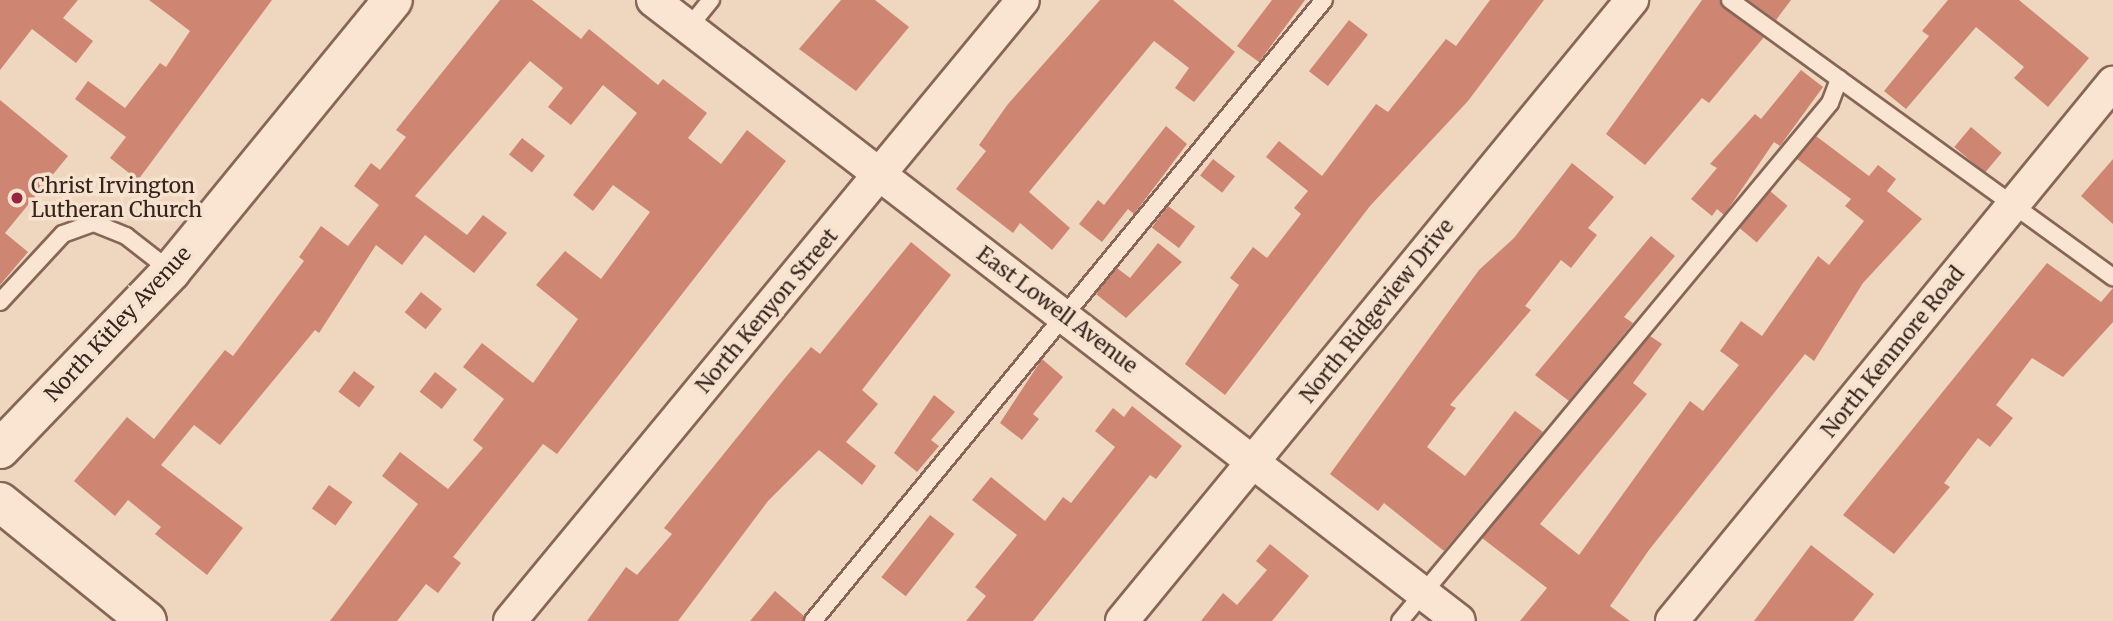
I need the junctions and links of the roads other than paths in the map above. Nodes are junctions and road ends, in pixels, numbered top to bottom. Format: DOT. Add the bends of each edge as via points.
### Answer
graph roads {
  1 [pos="393,0"];
  2 [pos="653,0"];
  3 [pos="711,0"];
  4 [pos="1023,0"];
  5 [pos="1324,0"];
  6 [pos="1632,0"];
  7 [pos="1730,0"];
  8 [pos="689,27"];
  9 [pos="1839,79"];
  10 [pos="2113,83"];
  11 [pos="880,174"];
  12 [pos="2013,205"];
  13 [pos="171,271"];
  14 [pos="2113,277"];
  15 [pos="0,302"];
  16 [pos="1063,315"];
  17 [pos="0,449"];
  18 [pos="1254,461"];
  19 [pos="0,502"];
  20 [pos="1423,593"];
  21 [pos="147,621"];
  22 [pos="510,621"];
  23 [pos="813,621"];
  24 [pos="1122,621"];
  25 [pos="1400,621"];
  26 [pos="1460,621"];
  27 [pos="1672,621"];
  1 -- 13 [label="street, North Kitley Avenue"];
  2 -- 8 [label="street, East Lowell Avenue"];
  3 -- 8 [label="lane"];
  4 -- 11 [label="street, North Kenyon Street"];
  5 -- 16 [label="lane"];
  6 -- 18 [label="street, North Ridgeview Drive"];
  7 -- 9 [label="lane"];
  8 -- 11 [label="street, East Lowell Avenue"];
  9 -- 12 [label="lane"];
  9 -- 20 [label="lane" via="1830,103"];
  10 -- 12 [label="street, North Kenmore Road"];
  11 -- 16 [label="street, East Lowell Avenue"];
  11 -- 22 [label="street, North Kenyon Street"];
  12 -- 14 [label="lane"];
  12 -- 27 [label="street, North Kenmore Road"];
  13 -- 15 [label="lane" via="126,236 94,223 63,234"];
  13 -- 17 [label="street, North Kitley Avenue"];
  16 -- 18 [label="street, East Lowell Avenue"];
  16 -- 23 [label="lane"];
  18 -- 20 [label="street, East Lowell Avenue"];
  18 -- 24 [label="street, North Ridgeview Drive"];
  19 -- 21 [label="street"];
  20 -- 25 [label="lane"];
  20 -- 26 [label="street, East Lowell Avenue"];
}
